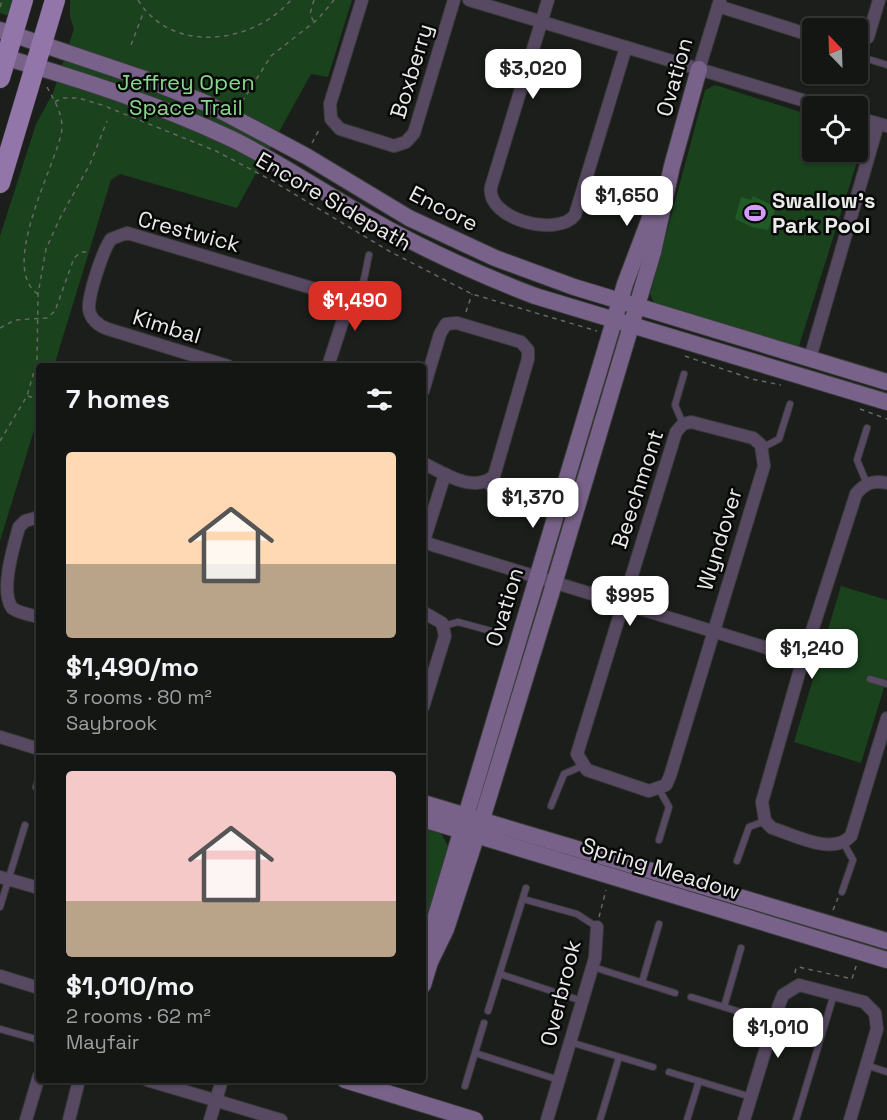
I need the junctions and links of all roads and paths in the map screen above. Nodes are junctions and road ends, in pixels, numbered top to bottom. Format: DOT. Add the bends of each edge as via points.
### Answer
graph roads {
  1 [pos="2,0"];
  2 [pos="23,0"];
  3 [pos="55,0"];
  4 [pos="138,0"];
  5 [pos="291,0"];
  6 [pos="314,0"];
  7 [pos="334,0"];
  8 [pos="362,0"];
  9 [pos="454,0"];
  10 [pos="469,0"];
  11 [pos="548,0"];
  12 [pos="879,0"];
  13 [pos="719,3"];
  14 [pos="0,7"];
  15 [pos="144,11"];
  16 [pos="541,21"];
  17 [pos="315,22"];
  18 [pos="868,28"];
  19 [pos="7,32"];
  20 [pos="802,32"];
  21 [pos="42,45"];
  22 [pos="131,45"];
  23 [pos="626,47"];
  24 [pos="3,57"];
  25 [pos="868,59"];
  26 [pos="887,65"];
  27 [pos="36,67"];
  28 [pos="699,69"];
  29 [pos="0,78"];
  30 [pos="47,87"];
  31 [pos="802,100"];
  32 [pos="55,102"];
  33 [pos="242,102"];
  34 [pos="107,121"];
  35 [pos="882,125"];
  36 [pos="320,128"];
  37 [pos="306,157"];
  38 [pos="44,169"];
  39 [pos="0,183"];
  40 [pos="104,255"];
  41 [pos="369,255"];
  42 [pos="26,288"];
  43 [pos="38,294"];
  44 [pos="472,294"];
  45 [pos="341,302"];
  46 [pos="628,303"];
  47 [pos="37,320"];
  48 [pos="96,322"];
  49 [pos="623,322"];
  50 [pos="462,325"];
  51 [pos="0,328"];
  52 [pos="598,331"];
  53 [pos="810,358"];
  54 [pos="36,363"];
  55 [pos="218,363"];
  56 [pos="329,363"];
  57 [pos="36,364"];
  58 [pos="684,374"];
  59 [pos="426,381"];
  60 [pos="887,382"];
  61 [pos="27,396"];
  62 [pos="36,399"];
  63 [pos="887,402"];
  64 [pos="790,404"];
  65 [pos="687,423"];
  66 [pos="867,428"];
  67 [pos="0,441"];
  68 [pos="762,448"];
  69 [pos="426,464"];
  70 [pos="445,474"];
  71 [pos="484,483"];
  72 [pos="870,483"];
  73 [pos="887,483"];
  74 [pos="529,508"];
  75 [pos="36,518"];
  76 [pos="426,533"];
  77 [pos="426,543"];
  78 [pos="536,578"];
  79 [pos="554,584"];
  80 [pos="621,605"];
  81 [pos="426,613"];
  82 [pos="36,616"];
  83 [pos="443,626"];
  84 [pos="491,631"];
  85 [pos="712,632"];
  86 [pos="803,659"];
  87 [pos="870,679"];
  88 [pos="887,684"];
  89 [pos="426,697"];
  90 [pos="887,718"];
  91 [pos="0,737"];
  92 [pos="36,749"];
  93 [pos="582,766"];
  94 [pos="662,787"];
  95 [pos="426,803"];
  96 [pos="550,806"];
  97 [pos="474,817"];
  98 [pos="426,820"];
  99 [pos="765,821"];
  100 [pos="25,825"];
  101 [pos="468,834"];
  102 [pos="659,840"];
  103 [pos="841,843"];
  104 [pos="737,861"];
  105 [pos="610,876"];
  106 [pos="4,878"];
  107 [pos="36,887"];
  108 [pos="526,888"];
  109 [pos="842,892"];
  110 [pos="523,900"];
  111 [pos="0,907"];
  112 [pos="659,924"];
  113 [pos="830,924"];
  114 [pos="597,927"];
  115 [pos="887,941"];
  116 [pos="741,948"];
  117 [pos="860,951"];
  118 [pos="887,960"];
  119 [pos="426,961"];
  120 [pos="592,967"];
  121 [pos="500,975"];
  122 [pos="0,976"];
  123 [pos="642,982"];
  124 [pos="798,985"];
  125 [pos="36,987"];
  126 [pos="675,993"];
  127 [pos="835,993"];
  128 [pos="691,997"];
  129 [pos="582,1001"];
  130 [pos="724,1007"];
  131 [pos="488,1011"];
  132 [pos="774,1022"];
  133 [pos="484,1023"];
  134 [pos="0,1029"];
  135 [pos="36,1039"];
  136 [pos="570,1042"];
  137 [pos="475,1053"];
  138 [pos="619,1057"];
  139 [pos="866,1065"];
  140 [pos="653,1067"];
  141 [pos="669,1072"];
  142 [pos="887,1072"];
  143 [pos="559,1080"];
  144 [pos="699,1081"];
  145 [pos="37,1083"];
  146 [pos="78,1083"];
  147 [pos="157,1083"];
  148 [pos="221,1083"];
  149 [pos="365,1083"];
  150 [pos="465,1086"];
  151 [pos="392,1087"];
  152 [pos="751,1097"];
  153 [pos="216,1101"];
  154 [pos="26,1120"];
  155 [pos="69,1120"];
  156 [pos="210,1120"];
  157 [pos="281,1120"];
  158 [pos="476,1120"];
  159 [pos="546,1120"];
  160 [pos="600,1120"];
  161 [pos="687,1120"];
  162 [pos="744,1120"];
  163 [pos="796,1120"];
  164 [pos="850,1120"];
  1 -- 14 [label="path"];
  2 -- 19 [label="main road"];
  3 -- 21 [label="main road"];
  4 -- 15 [label="path"];
  5 -- 15 [label="path" via="259,26 219,37 171,31"];
  6 -- 17 [label="path" via="310,14"];
  7 -- 17 [label="path"];
  8 -- 9 [label="street, Boxberry" via="330,104 331,119 340,129 398,146 414,134"];
  10 -- 16 [label="street"];
  11 -- 16 [label="street"];
  12 -- 18 [label="street"];
  13 -- 20 [label="street"];
  13 -- 28 [label="street, Ovation"];
  15 -- 22 [label="path"];
  16 -- 23 [label="street"];
  16 -- 23 [label="street" via="491,187 492,200 501,212 550,227 571,220 577,210"];
  17 -- 33 [label="path" via="271,56"];
  19 -- 21 [label="street, Encore"];
  19 -- 24 [label="main road"];
  21 -- 27 [label="main road"];
  21 -- 37 [label="street, Encore" via="208,104"];
  23 -- 28 [label="street"];
  24 -- 27 [label="street, Encore"];
  24 -- 29 [label="main road"];
  25 -- 26 [label="lane"];
  27 -- 39 [label="main road"];
  27 -- 49 [label="street, Encore" via="176,114 234,140 426,250 535,296"];
  28 -- 31 [label="street"];
  28 -- 46 [label="street, Ovation" via="672,166 647,223"];
  30 -- 32 [label="path"];
  32 -- 38 [label="path" via="62,121 60,135"];
  32 -- 44 [label="path, Encore Sidepath" via="78,98 102,105 216,151"];
  34 -- 43 [label="path" via="83,178 52,234"];
  35 -- 53 [label="street"];
  36 -- 37 [label="path"];
  37 -- 46 [label="street, Encore" via="409,218 461,243"];
  40 -- 45 [label="street, Crestwick" via="111,239 127,233 323,291"];
  40 -- 47 [label="path" via="81,252 74,258 55,311"];
  40 -- 48 [label="street, Crestwick" via="89,308"];
  41 -- 45 [label="lane" via="359,295 351,302"];
  42 -- 43 [label="path"];
  43 -- 47 [label="path"];
  44 -- 50 [label="path"];
  44 -- 52 [label="path, Encore Sidepath"];
  45 -- 56 [label="street" via="344,317"];
  46 -- 49 [label="street, Ovation"];
  46 -- 53 [label="street, Encore"];
  47 -- 51 [label="path" via="15,320"];
  47 -- 54 [label="path"];
  48 -- 55 [label="street, Kimbal" via="108,330"];
  49 -- 63 [label="street, Encore"];
  49 -- 78 [label="street, Ovation"];
  49 -- 79 [label="street, Ovation"];
  50 -- 59 [label="street" via="446,324"];
  50 -- 71 [label="street" via="521,342 528,350 494,476"];
  53 -- 60 [label="street, Encore"];
  57 -- 61 [label="path"];
  58 -- 65 [label="lane" via="675,405"];
  61 -- 62 [label="path"];
  61 -- 67 [label="path"];
  64 -- 68 [label="lane" via="779,438"];
  65 -- 68 [label="street" via="753,438"];
  65 -- 80 [label="street, Beechmont" via="676,432"];
  66 -- 72 [label="lane" via="857,460"];
  68 -- 85 [label="street, Wyndover" via="764,466"];
  69 -- 70 [label="street"];
  70 -- 71 [label="street"];
  70 -- 76 [label="street"];
  71 -- 74 [label="lane" via="500,499"];
  72 -- 73 [label="street"];
  72 -- 86 [label="street" via="856,494"];
  75 -- 82 [label="street" via="19,527 1,584 14,610"];
  77 -- 78 [label="street"];
  78 -- 79 [label="street"];
  78 -- 97 [label="street, Ovation"];
  79 -- 80 [label="street"];
  79 -- 97 [label="street, Ovation"];
  80 -- 85 [label="street"];
  80 -- 93 [label="street, Beechmont" via="579,741 577,754"];
  81 -- 83 [label="street"];
  83 -- 84 [label="lane" via="458,622"];
  83 -- 89 [label="street" via="445,636"];
  85 -- 86 [label="street"];
  85 -- 94 [label="street, Wyndover" via="670,776"];
  86 -- 99 [label="street" via="762,802"];
  87 -- 88 [label="lane"];
  90 -- 103 [label="street" via="851,836"];
  91 -- 92 [label="street"];
  93 -- 94 [label="street" via="649,791"];
  93 -- 96 [label="lane" via="564,774"];
  94 -- 102 [label="lane" via="669,807"];
  95 -- 97 [label="street, Spring Meadow"];
  97 -- 101 [label="street, Ovation"];
  97 -- 113 [label="street, Spring Meadow"];
  98 -- 101 [label="street, Spring Meadow"];
  99 -- 103 [label="street" via="772,828 832,846"];
  99 -- 104 [label="lane" via="748,827"];
  100 -- 106 [label="lane"];
  101 -- 105 [label="street, Spring Meadow"];
  101 -- 119 [label="street, Ovation" via="446,929"];
  103 -- 109 [label="lane" via="853,860"];
  105 -- 114 [label="path, Overbrook"];
  105 -- 117 [label="street, Spring Meadow"];
  106 -- 107 [label="street"];
  106 -- 111 [label="lane"];
  108 -- 110 [label="lane"];
  109 -- 113 [label="path" via="835,902"];
  110 -- 114 [label="lane" via="577,914"];
  110 -- 121 [label="lane"];
  112 -- 123 [label="lane"];
  113 -- 115 [label="street, Spring Meadow"];
  114 -- 120 [label="street, Overbrook"];
  116 -- 130 [label="lane"];
  117 -- 118 [label="street, Spring Meadow"];
  117 -- 124 [label="path" via="852,978 797,967"];
  120 -- 123 [label="lane"];
  120 -- 129 [label="street, Overbrook"];
  121 -- 129 [label="lane"];
  121 -- 131 [label="lane"];
  122 -- 125 [label="street"];
  123 -- 126 [label="lane"];
  124 -- 127 [label="street"];
  124 -- 132 [label="street" via="783,995"];
  127 -- 139 [label="street" via="864,1002 876,1013 877,1029"];
  127 -- 163 [label="lane"];
  128 -- 130 [label="lane"];
  129 -- 136 [label="street, Overbrook"];
  130 -- 132 [label="lane"];
  132 -- 152 [label="street"];
  133 -- 137 [label="lane"];
  134 -- 135 [label="lane"];
  136 -- 138 [label="lane"];
  136 -- 143 [label="street, Overbrook"];
  137 -- 143 [label="lane"];
  137 -- 150 [label="lane"];
  138 -- 140 [label="lane"];
  138 -- 160 [label="lane"];
  139 -- 142 [label="lane"];
  139 -- 164 [label="street"];
  141 -- 144 [label="lane"];
  143 -- 159 [label="street, Overbrook"];
  144 -- 152 [label="lane"];
  144 -- 161 [label="lane"];
  145 -- 154 [label="street"];
  146 -- 155 [label="street"];
  147 -- 153 [label="street"];
  148 -- 153 [label="street"];
  149 -- 151 [label="street"];
  151 -- 158 [label="street"];
  152 -- 162 [label="street"];
  153 -- 156 [label="street"];
  153 -- 157 [label="street"];
}
